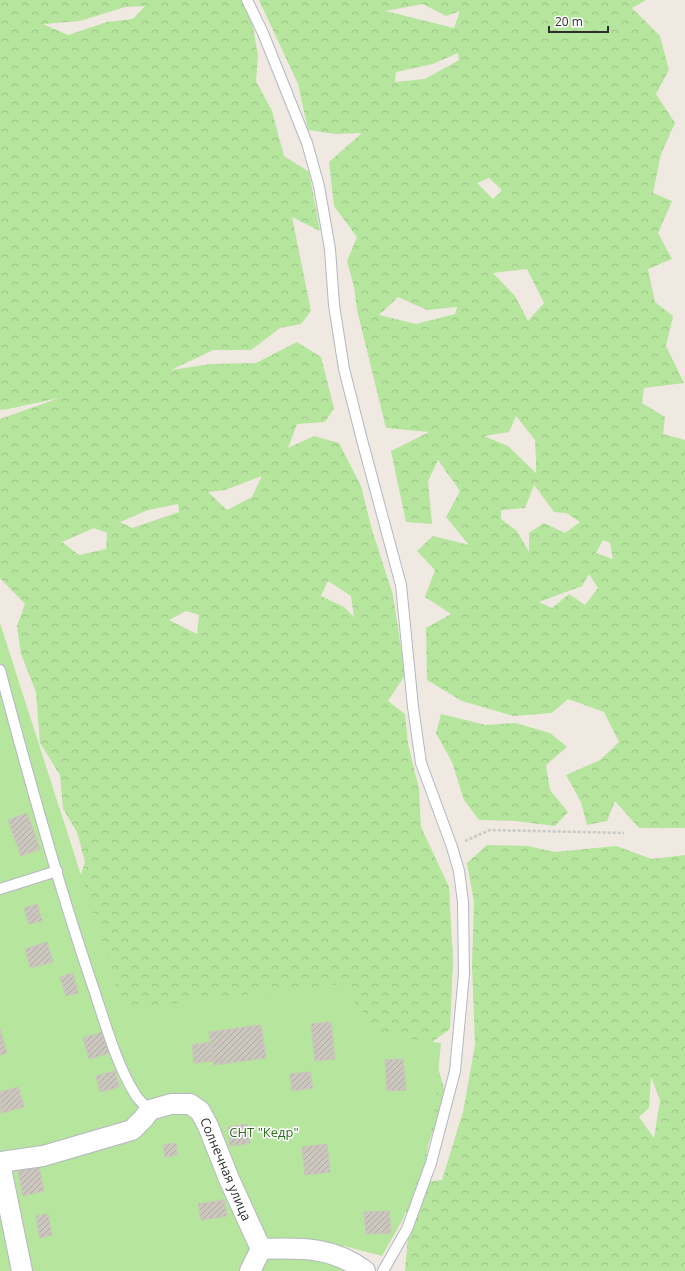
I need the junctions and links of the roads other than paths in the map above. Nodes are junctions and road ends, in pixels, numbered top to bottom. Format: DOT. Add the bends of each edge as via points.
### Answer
graph roads {
  1 [pos="247,0"];
  2 [pos="0,670"];
  3 [pos="57,871"];
  4 [pos="0,889"];
  5 [pos="150,1110"];
  6 [pos="0,1162"];
  7 [pos="261,1249"];
  8 [pos="22,1271"];
  9 [pos="250,1271"];
  10 [pos="365,1271"];
  11 [pos="383,1271"];
  1 -- 11 [label="lane" via="264,33 304,136 319,186 330,249 334,305 344,369 401,585 421,763 452,847 459,871 463,902 464,974 456,1071 431,1163 413,1214"];
  2 -- 3 [label="lane"];
  3 -- 4 [label="lane"];
  3 -- 5 [label="lane" via="72,924 124,1074 136,1096"];
  5 -- 6 [label="street" via="132,1130 43,1156"];
  5 -- 7 [label="street, Солнечная улица" via="171,1104 190,1104 200,1111"];
  6 -- 8 [label="street"];
  7 -- 9 [label="street"];
  7 -- 10 [label="street" via="322,1250 344,1258"];
}
